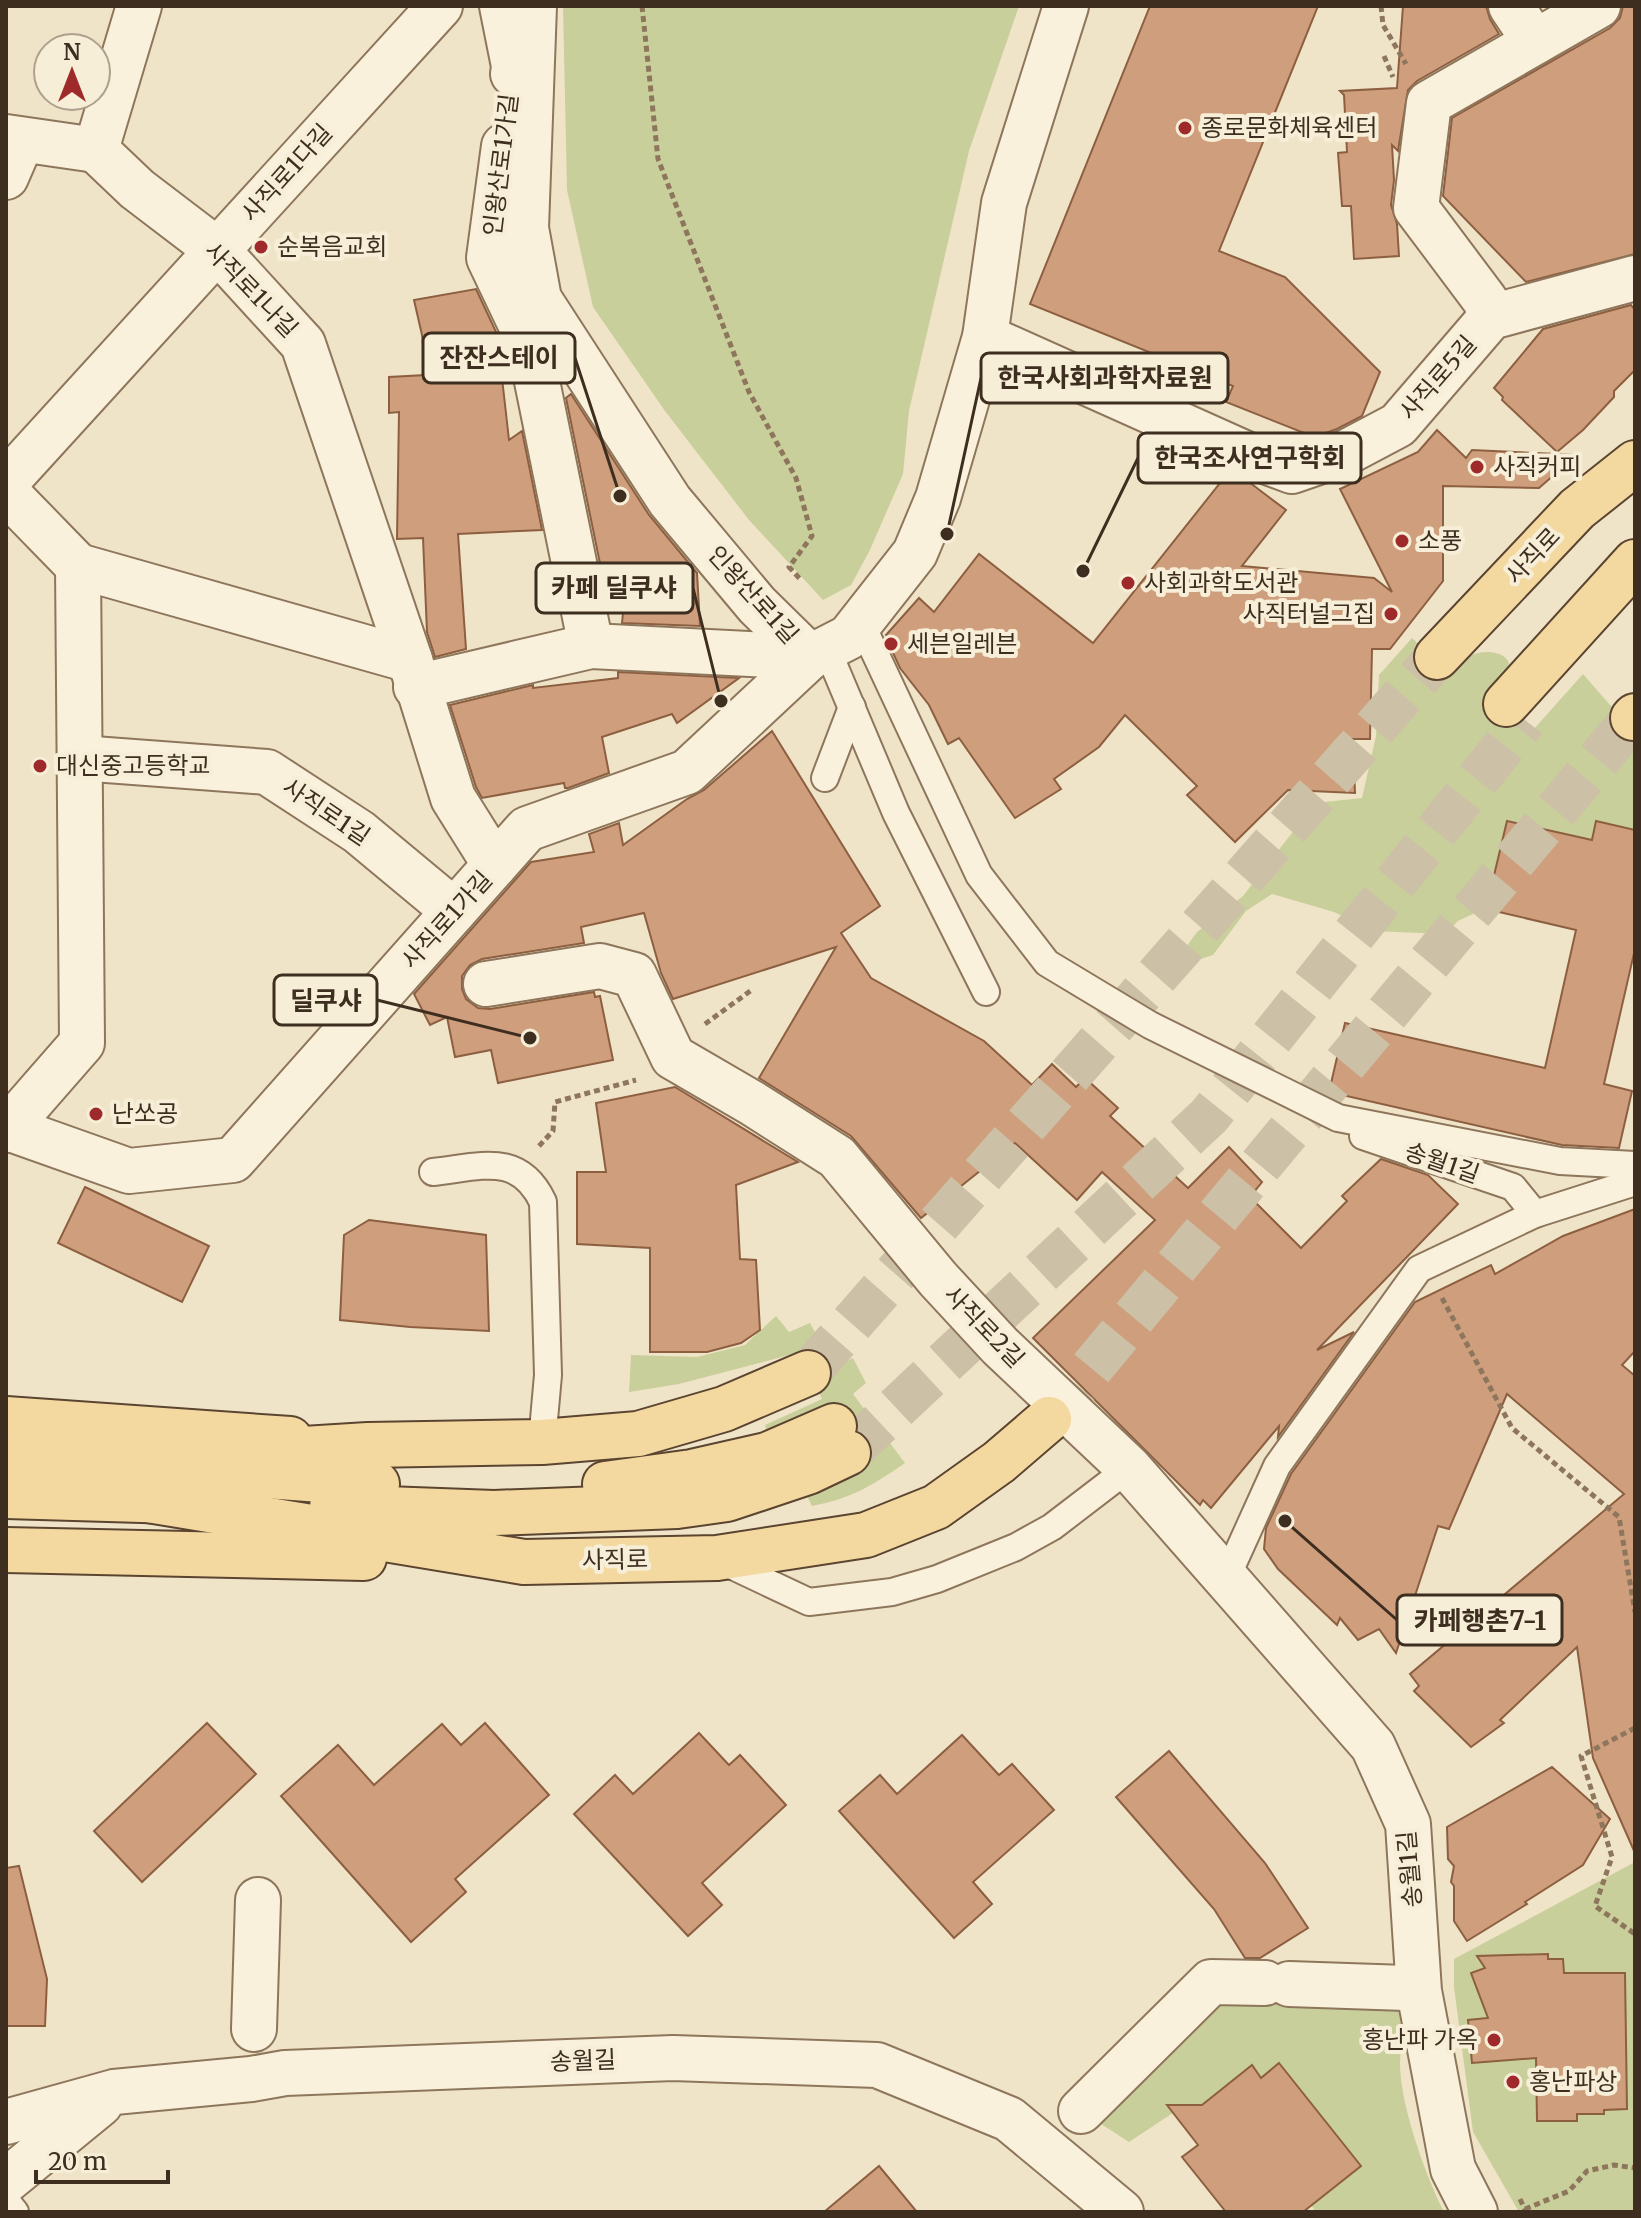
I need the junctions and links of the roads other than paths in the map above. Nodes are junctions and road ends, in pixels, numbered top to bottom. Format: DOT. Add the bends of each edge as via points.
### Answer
graph roads {
  1 [pos="139,6"];
  2 [pos="440,6"];
  3 [pos="502,6"];
  4 [pos="534,6"];
  5 [pos="1066,6"];
  6 [pos="1511,6"];
  7 [pos="1598,6"];
  8 [pos="1535,42"];
  9 [pos="96,150"];
  10 [pos="11,151"];
  11 [pos="217,250"];
  12 [pos="1635,278"];
  13 [pos="1491,317"];
  14 [pos="985,337"];
  15 [pos="1635,463"];
  16 [pos="6,482"];
  17 [pos="6,492"];
  18 [pos="1635,562"];
  19 [pos="78,566"];
  20 [pos="1635,596"];
  21 [pos="860,621"];
  22 [pos="591,646"];
  23 [pos="818,653"];
  24 [pos="1437,657"];
  25 [pos="413,673"];
  26 [pos="852,707"];
  27 [pos="80,758"];
  28 [pos="825,778"];
  29 [pos="495,865"];
  30 [pos="454,911"];
  31 [pos="486,984"];
  32 [pos="986,992"];
  33 [pos="1337,1127"];
  34 [pos="7,1129"];
  35 [pos="1635,1165"];
  36 [pos="433,1172"];
  37 [pos="1635,1182"];
  38 [pos="1535,1214"];
  39 [pos="808,1373"];
  40 [pos="6,1419"];
  41 [pos="1049,1419"];
  42 [pos="542,1442"];
  43 [pos="368,1445"];
  44 [pos="6,1460"];
  45 [pos="96,1464"];
  46 [pos="1129,1468"];
  47 [pos="6,1496"];
  48 [pos="148,1500"];
  49 [pos="6,1550"];
  50 [pos="717,1558"];
  51 [pos="524,1562"];
  52 [pos="1225,1581"];
  53 [pos="258,1900"];
  54 [pos="1406,1988"];
  55 [pos="254,2029"];
  56 [pos="114,2092"];
  57 [pos="1081,2111"];
  58 [pos="6,2122"];
  59 [pos="6,2181"];
  60 [pos="6,2201"];
  61 [pos="15,2212"];
  62 [pos="1121,2212"];
  63 [pos="1475,2212"];
  1 -- 9 [label="street"];
  2 -- 11 [label="street, 사직로1다길"];
  3 -- 22 [label="street, 인왕산로1가길" via="514,66 489,258 529,342"];
  4 -- 23 [label="street, 인왕산로1길" via="526,228 539,299 670,501 757,605"];
  5 -- 14 [label="street, 인왕산로1길" via="1004,203"];
  6 -- 8 [label="street"];
  7 -- 8 [label="street"];
  8 -- 13 [label="street, 사직로5길" via="1429,103 1416,208 1485,300"];
  9 -- 10 [label="street"];
  9 -- 11 [label="street, 사직로1나길"];
  11 -- 16 [label="street, 사직로1다길"];
  11 -- 25 [label="street, 사직로1나길" via="303,344"];
  12 -- 13 [label="street, 사직로5길"];
  13 -- 14 [label="street, 사직로5길" via="1398,425 1347,452 1292,471"];
  14 -- 21 [label="street, 인왕산로1길" via="938,498 915,553"];
  15 -- 24 [label="main road, 사직로" via="1577,509"];
  17 -- 19 [label="street"];
  18 -- 20 [label="main road" via="1516,712"];
  19 -- 25 [label="street"];
  19 -- 27 [label="street"];
  21 -- 23 [label="street, 인왕산로1길" via="849,637"];
  21 -- 35 [label="lane" via="979,875 1047,963 1150,1025 1338,1118 1560,1161"];
  22 -- 23 [label="street"];
  22 -- 25 [label="street"];
  23 -- 26 [label="lane"];
  23 -- 29 [label="street, 사직로1가길" via="687,772 527,829"];
  25 -- 29 [label="street, 사직로1나길" via="453,798"];
  26 -- 28 [label="lane"];
  26 -- 32 [label="lane" via="896,813"];
  27 -- 30 [label="street, 사직로1길" via="267,772 359,832"];
  27 -- 34 [label="street" via="82,1043"];
  29 -- 30 [label="street, 사직로1가길"];
  30 -- 34 [label="street, 사직로1가길" via="233,1160 129,1171"];
  31 -- 46 [label="street, 사직로2길" via="600,966 634,975 673,1057 837,1157 1000,1346"];
  33 -- 38 [label="lane, 송월1길" via="1513,1187"];
  36 -- 42 [label="lane" via="507,1165 535,1184 543,1202 548,1375"];
  37 -- 38 [label="lane"];
  38 -- 52 [label="lane" via="1419,1269 1277,1466"];
  39 -- 42 [label="main road, 사직로" via="724,1409 638,1434"];
  40 -- 43 [label="main road"];
  41 -- 50 [label="main road, 사직로" via="936,1507 866,1535"];
  42 -- 43 [label="main road, 사직로"];
  43 -- 45 [label="main road, 사직로"];
  44 -- 45 [label="main road, 사직로"];
  45 -- 48 [label="main road, 사직로" via="387,1485 598,1486 841,1440 808,1472 727,1499 677,1506 494,1513"];
  46 -- 50 [label="lane" via="1052,1527 1016,1547 892,1592 809,1602"];
  46 -- 52 [label="street, 송월1길"];
  47 -- 48 [label="main road, 사직로"];
  48 -- 51 [label="main road, 사직로"];
  49 -- 51 [label="main road"];
  50 -- 51 [label="main road, 사직로"];
  52 -- 63 [label="street, 송월1길" via="1373,1746 1408,1824 1419,1991 1453,2169"];
  53 -- 55 [label="street"];
  54 -- 57 [label="street" via="1211,1982"];
  56 -- 58 [label="street, 송월길"];
  56 -- 59 [label="street"];
  56 -- 62 [label="street, 송월길" via="285,2073 467,2064 673,2058 877,2065 1009,2119"];
  60 -- 61 [label="lane"];
}
